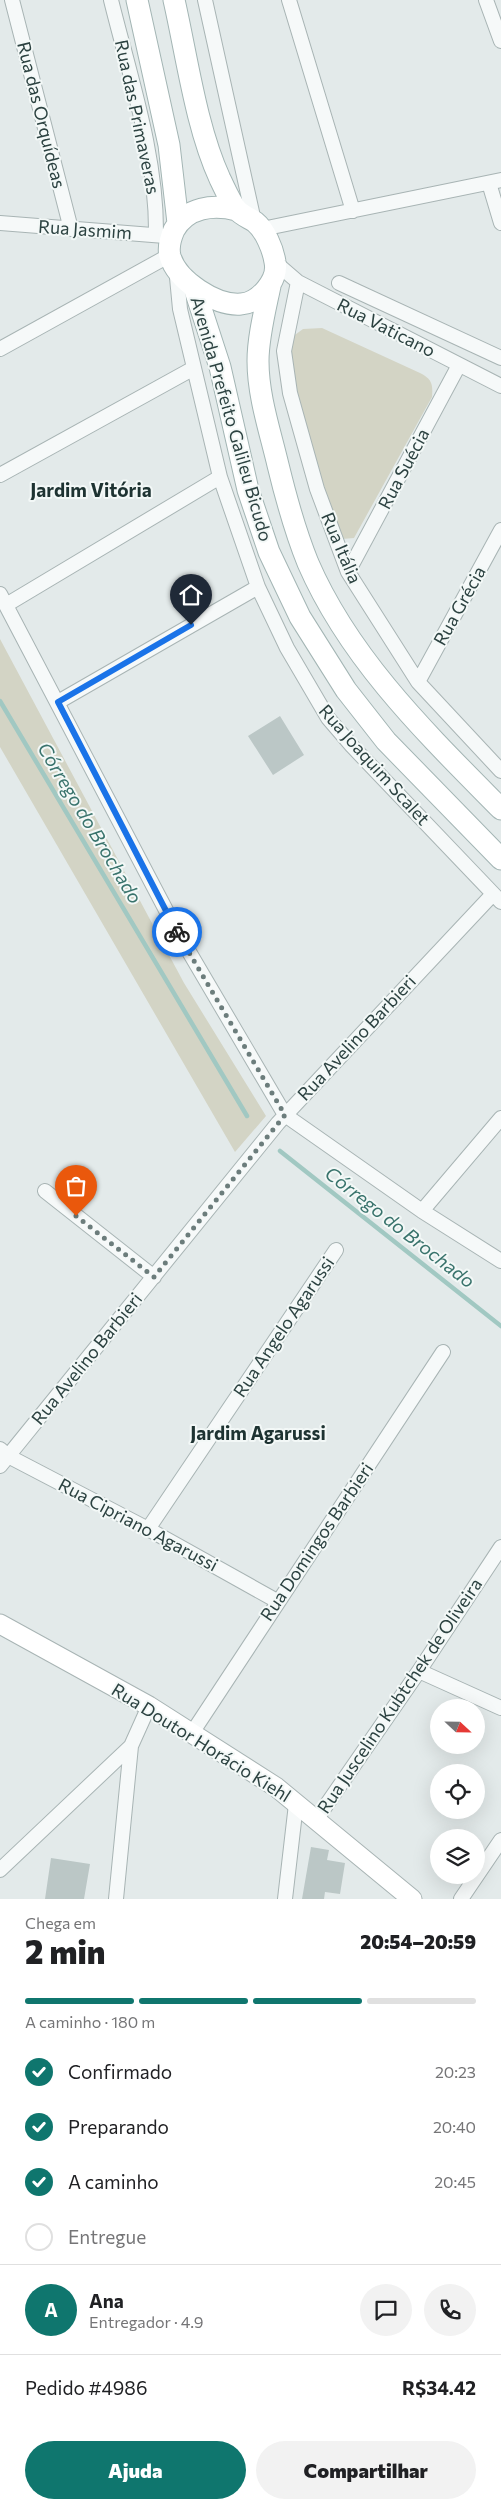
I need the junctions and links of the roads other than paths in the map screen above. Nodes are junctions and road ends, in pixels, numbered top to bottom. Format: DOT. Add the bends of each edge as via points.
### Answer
graph roads {
  1 [pos="12,0"];
  2 [pos="111,0"];
  3 [pos="138,0"];
  4 [pos="174,0"];
  5 [pos="205,0"];
  6 [pos="289,0"];
  7 [pos="486,0"];
  8 [pos="501,41"];
  9 [pos="495,182"];
  10 [pos="353,211"];
  11 [pos="251,220"];
  12 [pos="501,223"];
  13 [pos="0,224"];
  14 [pos="70,229"];
  15 [pos="170,243"];
  16 [pos="276,263"];
  17 [pos="298,282"];
  18 [pos="340,283"];
  19 [pos="270,286"];
  20 [pos="194,287"];
  21 [pos="0,349"];
  22 [pos="501,358"];
  23 [pos="459,365"];
  24 [pos="194,368"];
  25 [pos="501,386"];
  26 [pos="0,475"];
  27 [pos="220,478"];
  28 [pos="501,530"];
  29 [pos="348,572"];
  30 [pos="258,587"];
  31 [pos="3,599"];
  32 [pos="418,682"];
  33 [pos="58,702"];
  34 [pos="501,771"];
  35 [pos="501,809"];
  36 [pos="501,859"];
  37 [pos="497,898"];
  38 [pos="285,1115"];
  39 [pos="501,1118"];
  40 [pos="45,1191"];
  41 [pos="422,1211"];
  42 [pos="336,1250"];
  43 [pos="501,1261"];
  44 [pos="154,1277"];
  45 [pos="443,1352"];
  46 [pos="3,1457"];
  47 [pos="148,1529"];
  48 [pos="501,1547"];
  49 [pos="277,1601"];
  50 [pos="0,1624"];
  51 [pos="419,1671"];
  52 [pos="149,1706"];
  53 [pos="501,1708"];
  54 [pos="192,1733"];
  55 [pos="131,1746"];
  56 [pos="296,1804"];
  57 [pos="316,1820"];
  58 [pos="501,1840"];
  59 [pos="0,1870"];
  60 [pos="116,1899"];
  61 [pos="285,1899"];
  62 [pos="412,1899"];
  63 [pos="461,1899"];
  1 -- 14 [label="street, Rua das Orquídeas"];
  2 -- 15 [label="street, Rua das Primaveras" via="155,193"];
  3 -- 15 [label="main road" via="169,145"];
  4 -- 11 [label="main road" via="207,145 220,179"];
  5 -- 11 [label="street"];
  6 -- 10 [label="street"];
  7 -- 8 [label="street"];
  9 -- 10 [label="street"];
  9 -- 12 [label="street"];
  10 -- 11 [label="street"];
  11 -- 15 [label="main road" via="225,207 203,208 188,214"];
  11 -- 16 [label="main road"];
  13 -- 14 [label="street, Rua Jasmim"];
  14 -- 15 [label="street, Rua Jasmim"];
  15 -- 20 [label="main road"];
  15 -- 21 [label="street"];
  15 -- 24 [label="street, Rua Joaquim Scalet"];
  16 -- 17 [label="street, Rua Vaticano"];
  16 -- 19 [label="main road"];
  17 -- 23 [label="street, Rua Vaticano"];
  17 -- 29 [label="street, Rua Itália" via="284,351 290,393 317,489"];
  18 -- 22 [label="street"];
  19 -- 20 [label="main road" via="259,298 243,304 225,303"];
  19 -- 35 [label="main road, Avenida Prefeito Galileu Bicudo" via="258,360 262,401 288,506 308,563 337,618 388,690"];
  20 -- 36 [label="main road, Avenida Prefeito Galileu Bicudo" via="220,367 248,490 269,552 300,617 346,690 386,741"];
  23 -- 25 [label="street, Rua Vaticano"];
  23 -- 29 [label="street, Rua Suécia"];
  24 -- 26 [label="street"];
  24 -- 27 [label="street, Rua Joaquim Scalet"];
  27 -- 30 [label="street, Rua Joaquim Scalet"];
  27 -- 31 [label="street"];
  28 -- 32 [label="street, Rua Grécia"];
  29 -- 32 [label="street, Rua Itália"];
  30 -- 33 [label="street"];
  30 -- 37 [label="street, Rua Joaquim Scalet" via="287,648 328,718"];
  31 -- 33 [label="street"];
  32 -- 34 [label="street, Rua Itália"];
  33 -- 38 [label="street" via="178,933"];
  37 -- 38 [label="street, Rua Avelino Barbieri"];
  38 -- 41 [label="street"];
  38 -- 44 [label="street, Rua Avelino Barbieri"];
  39 -- 41 [label="street"];
  40 -- 44 [label="street"];
  41 -- 43 [label="street"];
  42 -- 47 [label="street, Rua Angelo Agarussi"];
  44 -- 46 [label="street, Rua Avelino Barbieri"];
  45 -- 49 [label="street, Rua Domingos Barbieri"];
  46 -- 47 [label="street, Rua Cipriano Agarussi"];
  47 -- 49 [label="street, Rua Cipriano Agarussi"];
  48 -- 51 [label="street, Rua Juscelino Kubtchek de Oliveira"];
  49 -- 54 [label="street, Rua Domingos Barbieri"];
  50 -- 52 [label="street, Rua Doutor Horácio Kiehl"];
  51 -- 53 [label="street"];
  51 -- 57 [label="street, Rua Juscelino Kubtchek de Oliveira"];
  52 -- 54 [label="street, Rua Doutor Horácio Kiehl"];
  52 -- 55 [label="street"];
  54 -- 56 [label="street, Rua Doutor Horácio Kiehl" via="276,1787"];
  55 -- 59 [label="street"];
  55 -- 60 [label="street"];
  56 -- 57 [label="street, Rua Doutor Horácio Kiehl"];
  56 -- 61 [label="street"];
  57 -- 62 [label="street, Rua Doutor Horácio Kiehl"];
  58 -- 63 [label="street"];
}
